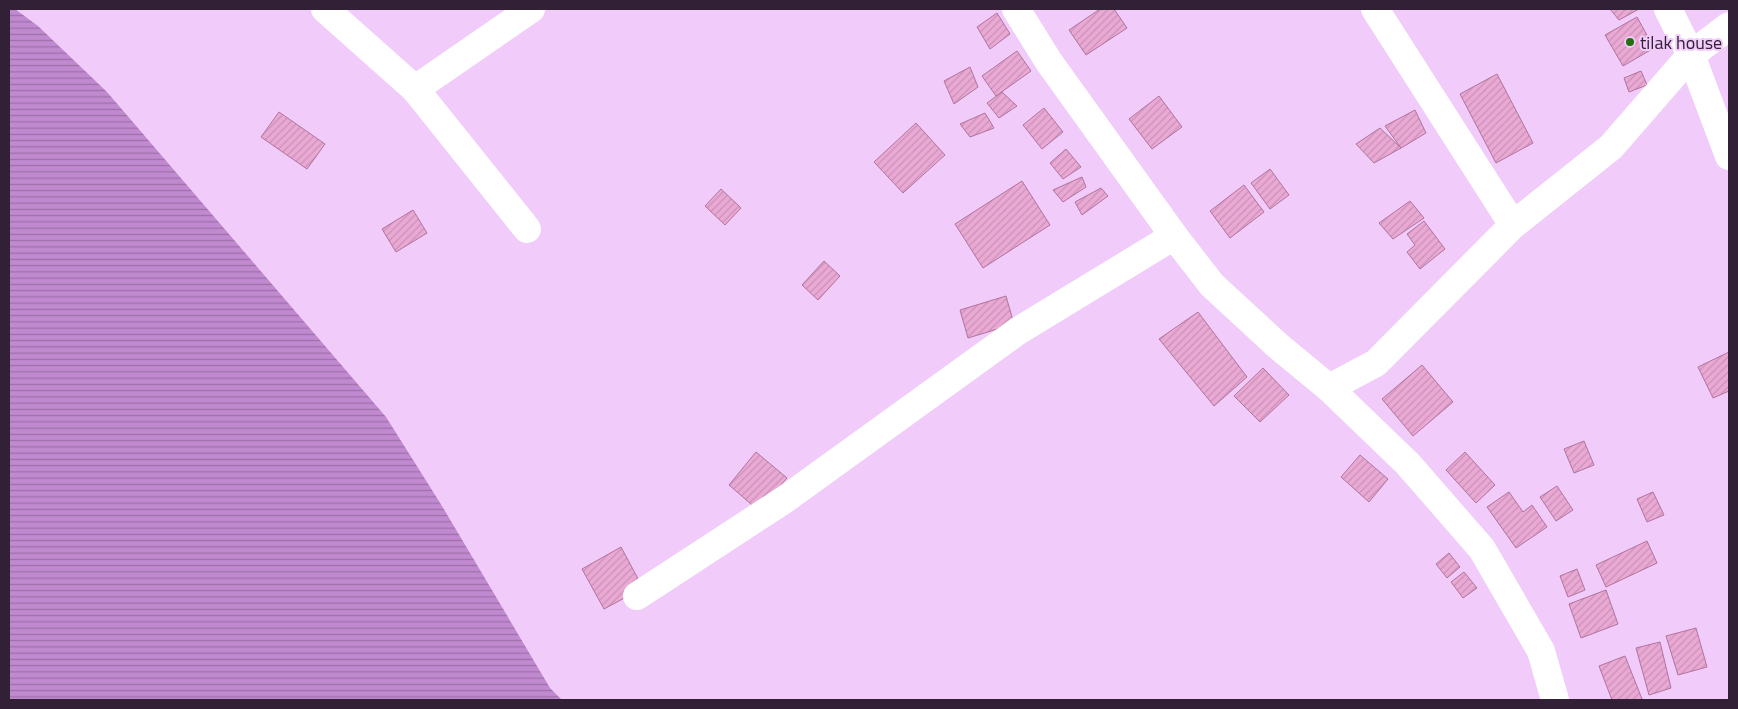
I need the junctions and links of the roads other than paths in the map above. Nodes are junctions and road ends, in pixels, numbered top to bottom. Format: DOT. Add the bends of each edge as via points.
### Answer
graph roads {
  1 [pos="328,9"];
  2 [pos="531,9"];
  3 [pos="1016,9"];
  4 [pos="1375,9"];
  5 [pos="1668,9"];
  6 [pos="1729,26"];
  7 [pos="1691,56"];
  8 [pos="415,89"];
  9 [pos="1729,156"];
  10 [pos="1512,226"];
  11 [pos="527,229"];
  12 [pos="1174,236"];
  13 [pos="1329,388"];
  14 [pos="637,596"];
  15 [pos="1555,700"];
  1 -- 8 [label="street"];
  2 -- 8 [label="street"];
  3 -- 12 [label="street" via="1049,62"];
  4 -- 10 [label="street"];
  5 -- 7 [label="street"];
  6 -- 7 [label="street"];
  7 -- 9 [label="street"];
  7 -- 10 [label="street" via="1611,147"];
  8 -- 11 [label="street"];
  10 -- 13 [label="street" via="1376,363"];
  12 -- 13 [label="street" via="1212,285"];
  12 -- 14 [label="street" via="1018,330 784,500"];
  13 -- 15 [label="street" via="1408,464 1482,549 1541,651"];
}
